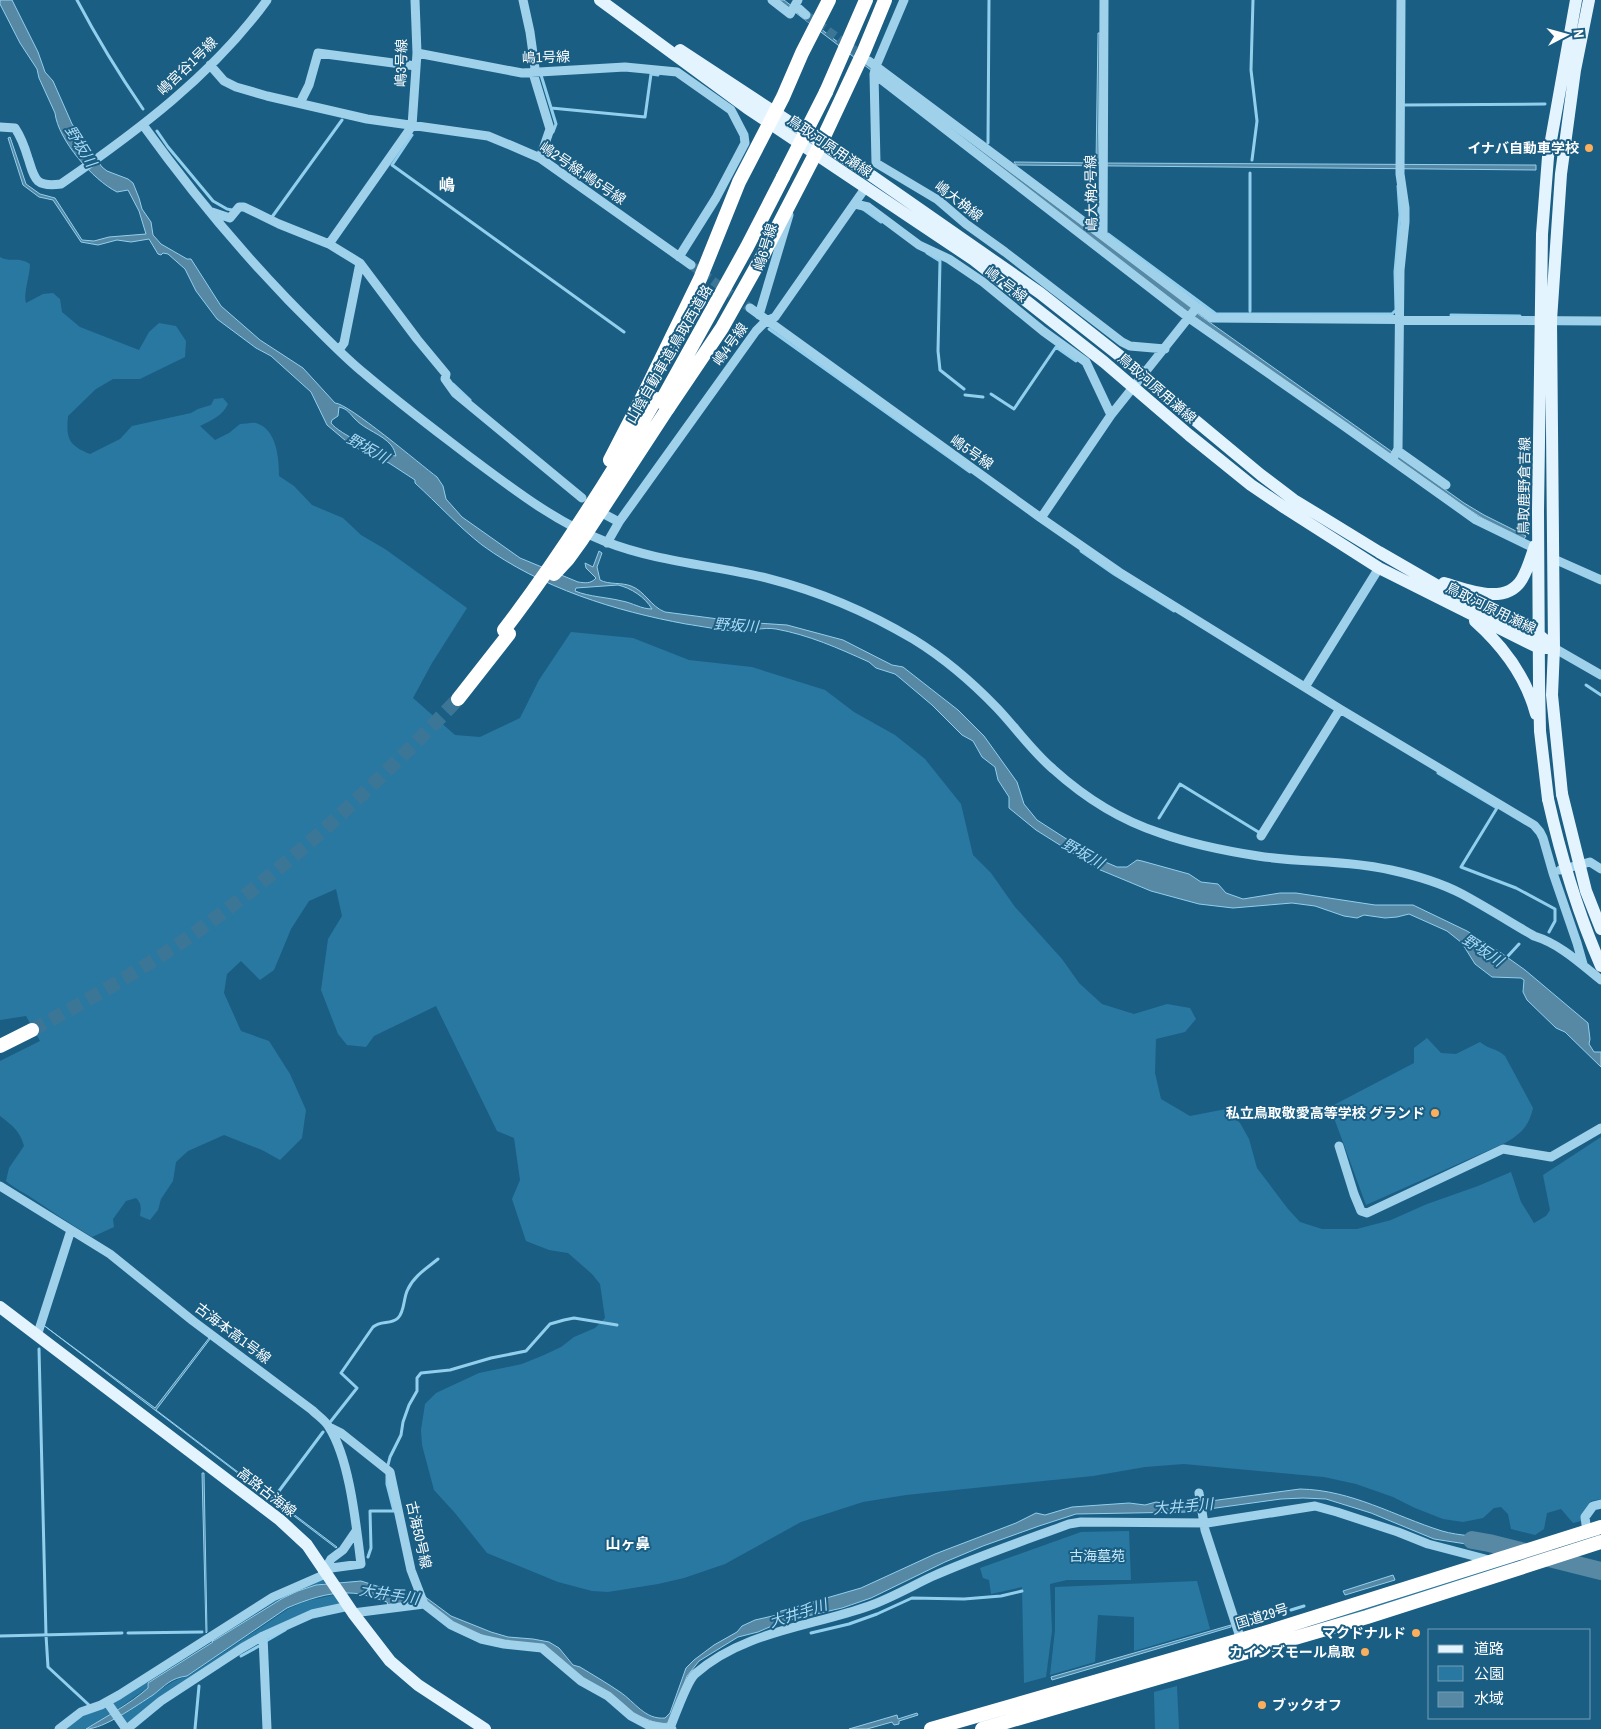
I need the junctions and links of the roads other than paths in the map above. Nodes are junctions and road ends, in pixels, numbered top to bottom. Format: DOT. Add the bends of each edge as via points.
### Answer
graph roads {
  1 [pos="266,0"];
  2 [pos="415,0"];
  3 [pos="523,0"];
  4 [pos="600,0"];
  5 [pos="772,0"];
  6 [pos="829,0"];
  7 [pos="859,0"];
  8 [pos="866,0"];
  9 [pos="885,0"];
  10 [pos="904,0"];
  11 [pos="1104,0"];
  12 [pos="1401,0"];
  13 [pos="1576,0"];
  14 [pos="1589,0"];
  15 [pos="796,3"];
  16 [pos="806,15"];
  17 [pos="417,52"];
  18 [pos="210,64"];
  19 [pos="686,64"];
  20 [pos="416,66"];
  21 [pos="873,67"];
  22 [pos="533,73"];
  23 [pos="823,91"];
  24 [pos="300,103"];
  25 [pos="772,118"];
  26 [pos="143,125"];
  27 [pos="412,126"];
  28 [pos="0,127"];
  29 [pos="818,148"];
  30 [pos="540,158"];
  31 [pos="876,163"];
  32 [pos="869,182"];
  33 [pos="798,186"];
  34 [pos="855,204"];
  35 [pos="209,211"];
  36 [pos="1103,236"];
  37 [pos="329,244"];
  38 [pos="679,257"];
  39 [pos="360,263"];
  40 [pos="691,266"];
  41 [pos="1197,307"];
  42 [pos="750,308"];
  43 [pos="763,318"];
  44 [pos="1189,318"];
  45 [pos="1400,319"];
  46 [pos="1546,321"];
  47 [pos="1601,321"];
  48 [pos="1165,349"];
  49 [pos="339,350"];
  50 [pos="1139,381"];
  51 [pos="657,401"];
  52 [pos="1111,415"];
  53 [pos="1398,451"];
  54 [pos="1392,460"];
  55 [pos="1446,485"];
  56 [pos="582,498"];
  57 [pos="604,514"];
  58 [pos="1041,518"];
  59 [pos="619,522"];
  60 [pos="1536,542"];
  61 [pos="607,543"];
  62 [pos="1554,559"];
  63 [pos="1379,568"];
  64 [pos="1413,572"];
  65 [pos="1601,580"];
  66 [pos="542,583"];
  67 [pos="1464,612"];
  68 [pos="1540,635"];
  69 [pos="1539,648"];
  70 [pos="1554,648"];
  71 [pos="1601,675"];
  72 [pos="1305,687"];
  73 [pos="454,696"];
  74 [pos="1340,709"];
  75 [pos="1540,731"];
  76 [pos="1261,836"];
  77 [pos="1601,869"];
  78 [pos="1553,872"];
  79 [pos="1601,929"];
  80 [pos="1583,965"];
  81 [pos="1601,966"];
  82 [pos="1601,980"];
  83 [pos="0,1038"];
  84 [pos="0,1046"];
  85 [pos="1601,1128"];
  86 [pos="1339,1146"];
  87 [pos="0,1186"];
  88 [pos="71,1230"];
  89 [pos="0,1307"];
  90 [pos="37,1336"];
  91 [pos="329,1427"];
  92 [pos="1199,1493"];
  93 [pos="1601,1504"];
  94 [pos="1203,1523"];
  95 [pos="1601,1527"];
  96 [pos="356,1531"];
  97 [pos="1587,1532"];
  98 [pos="1601,1542"];
  99 [pos="1500,1559"];
  100 [pos="327,1575"];
  101 [pos="424,1604"];
  102 [pos="349,1607"];
  103 [pos="263,1636"];
  104 [pos="1241,1640"];
  105 [pos="107,1702"];
  106 [pos="59,1729"];
  107 [pos="126,1729"];
  108 [pos="267,1729"];
  109 [pos="485,1729"];
  110 [pos="671,1729"];
  111 [pos="930,1729"];
  112 [pos="982,1729"];
  1 -- 18 [label="street, 嶋宮谷1号線" via="249,24"];
  2 -- 17 [label="street, 嶋3号線"];
  3 -- 22 [label="street" via="536,68"];
  4 -- 19 [label="main road, 鳥取河原用瀬線" via="625,13"];
  5 -- 15 [label="street" via="790,14"];
  6 -- 25 [label="highway"];
  7 -- 23 [label="highway, 山陰自動車道;鳥取西道路"];
  8 -- 23 [label="highway, 山陰自動車道;鳥取西道路"];
  9 -- 29 [label="highway"];
  10 -- 21 [label="street"];
  11 -- 36 [label="street, 嶋大桷2号線"];
  12 -- 45 [label="street" via="1400,174 1405,222 1400,270"];
  13 -- 46 [label="main road, 鳥取鹿野倉吉線" via="1548,157 1542,234"];
  14 -- 46 [label="main road, 鳥取鹿野倉吉線" via="1575,70 1561,174"];
  15 -- 16 [label="street"];
  17 -- 20 [label="street, 嶋3号線"];
  17 -- 22 [label="street, 嶋1号線"];
  18 -- 24 [label="street, 嶋2号線;嶋5号線" via="224,81 236,87"];
  18 -- 26 [label="street, 嶋宮谷1号線"];
  19 -- 22 [label="street, 嶋1号線"];
  19 -- 25 [label="main road, 鳥取河原用瀬線"];
  19 -- 38 [label="street" via="731,110 745,142 716,198"];
  20 -- 24 [label="street" via="318,53 310,85"];
  20 -- 27 [label="street, 嶋3号線"];
  21 -- 31 [label="street"];
  21 -- 36 [label="street"];
  21 -- 44 [label="street"];
  22 -- 30 [label="street" via="550,130"];
  23 -- 51 [label="highway, 山陰自動車道;鳥取西道路, bridge" via="747,247"];
  24 -- 27 [label="street, 嶋2号線;嶋5号線" via="341,114"];
  25 -- 29 [label="main road, 鳥取河原用瀬線"];
  25 -- 51 [label="highway" via="739,182 700,279"];
  26 -- 28 [label="street, 嶋宮谷1号線" via="61,184 49,185 39,182 32,172 15,128"];
  26 -- 35 [label="street"];
  27 -- 30 [label="street, 嶋2号線;嶋5号線" via="488,136"];
  27 -- 37 [label="street"];
  29 -- 32 [label="main road, 鳥取河原用瀬線"];
  29 -- 33 [label="highway"];
  30 -- 38 [label="street, 嶋2号線;嶋5号線"];
  31 -- 32 [label="street, 嶋4号線"];
  31 -- 48 [label="street, 嶋大桷線" via="938,200 1122,342 1130,346"];
  32 -- 34 [label="street, 嶋4号線"];
  32 -- 50 [label="main road, 鳥取河原用瀬線" via="1040,293"];
  33 -- 43 [label="street, 嶋6号線"];
  33 -- 51 [label="highway" via="722,328"];
  34 -- 43 [label="street, 嶋4号線" via="775,318"];
  34 -- 52 [label="street, 嶋7号線" via="868,207 919,245 949,259 983,282 1086,362"];
  35 -- 37 [label="street" via="230,218 236,209 244,207"];
  35 -- 49 [label="street" via="298,311"];
  36 -- 41 [label="street, 嶋大桷2号線"];
  37 -- 39 [label="street"];
  38 -- 40 [label="street, 嶋2号線;嶋5号線"];
  39 -- 49 [label="street" via="344,343"];
  39 -- 56 [label="street" via="446,374 445,379 455,392"];
  41 -- 44 [label="street"];
  41 -- 45 [label="street, 嶋大桷2号線" via="1212,318"];
  42 -- 43 [label="street, 嶋5号線"];
  43 -- 58 [label="street, 嶋5号線"];
  43 -- 59 [label="street, 嶋4号線"];
  44 -- 48 [label="street"];
  44 -- 54 [label="street"];
  45 -- 46 [label="street, 嶋大桷2号線"];
  45 -- 53 [label="street"];
  46 -- 47 [label="street, 嶋大桷2号線"];
  46 -- 60 [label="main road, 鳥取鹿野倉吉線"];
  46 -- 62 [label="main road, 鳥取鹿野倉吉線"];
  48 -- 50 [label="street"];
  49 -- 61 [label="street" via="425,423 496,476 560,520"];
  50 -- 52 [label="street"];
  50 -- 63 [label="main road, 鳥取河原用瀬線" via="1189,434 1251,485"];
  50 -- 64 [label="main road, 鳥取河原用瀬線" via="1172,402 1294,500"];
  51 -- 66 [label="highway, bridge" via="609,462"];
  51 -- 66 [label="highway, bridge" via="576,547"];
  52 -- 58 [label="street"];
  53 -- 54 [label="street"];
  53 -- 55 [label="street"];
  54 -- 60 [label="street" via="1476,520"];
  57 -- 59 [label="street"];
  58 -- 72 [label="street, 嶋5号線" via="1119,572"];
  59 -- 61 [label="street, 嶋4号線"];
  60 -- 64 [label="main road" via="1529,565 1518,584 1500,594 1473,592"];
  60 -- 68 [label="main road, 鳥取鹿野倉吉線"];
  61 -- 80 [label="street" via="641,554 801,587 900,632 963,675 1052,769 1085,796 1160,834 1259,856 1348,863 1391,870 1428,881 1459,892 1546,940"];
  62 -- 65 [label="street"];
  62 -- 70 [label="main road, 鳥取鹿野倉吉線"];
  63 -- 67 [label="main road, 鳥取河原用瀬線"];
  63 -- 72 [label="street"];
  64 -- 68 [label="main road, 鳥取河原用瀬線"];
  66 -- 73 [label="highway, bridge"];
  67 -- 69 [label="main road, 鳥取河原用瀬線"];
  67 -- 75 [label="main road" via="1488,633 1519,672"];
  68 -- 69 [label="main road, 鳥取鹿野倉吉線"];
  68 -- 70 [label="main road, 鳥取河原用瀬線"];
  69 -- 70 [label="main road, 鳥取河原用瀬線"];
  69 -- 75 [label="main road, 鳥取鹿野倉吉線"];
  70 -- 71 [label="street"];
  70 -- 79 [label="main road, 鳥取鹿野倉吉線, bridge" via="1552,695 1562,794 1586,891"];
  72 -- 74 [label="street, 嶋5号線"];
  74 -- 76 [label="street"];
  74 -- 78 [label="street, 嶋5号線" via="1534,825 1543,838"];
  75 -- 81 [label="main road, 鳥取鹿野倉吉線, bridge" via="1548,799 1564,869"];
  77 -- 78 [label="street" via="1590,862"];
  78 -- 80 [label="street, 嶋5号線"];
  80 -- 82 [label="street"];
  83 -- 84 [label="highway" via="30,1027"];
  85 -- 86 [label="street" via="1551,1157 1503,1149 1367,1213 1361,1211"];
  87 -- 88 [label="street, 古海本高1号線"];
  88 -- 90 [label="street"];
  88 -- 91 [label="street, 古海本高1号線" via="110,1254 312,1410"];
  89 -- 90 [label="main road, 高路古海線"];
  90 -- 100 [label="main road, 高路古海線" via="280,1520 307,1545"];
  91 -- 96 [label="street, 古海本高1号線" via="343,1458"];
  91 -- 101 [label="street, 古海50号線" via="390,1472 411,1570"];
  92 -- 94 [label="street"];
  93 -- 97 [label="street" via="1594,1506 1585,1517"];
  94 -- 99 [label="street" via="1315,1506 1428,1544"];
  94 -- 104 [label="street"];
  94 -- 110 [label="street" via="1120,1521 1069,1524 931,1577 871,1605 745,1642 693,1675"];
  95 -- 97 [label="highway, 国道29号"];
  96 -- 100 [label="street" via="343,1550 331,1559"];
  96 -- 100 [label="street, 古海本高1号線" via="361,1564"];
  97 -- 99 [label="highway, 国道29号"];
  98 -- 112 [label="highway" via="1367,1617"];
  99 -- 104 [label="highway, 国道29号"];
  100 -- 102 [label="main road, 高路古海線"];
  100 -- 105 [label="street" via="273,1597"];
  101 -- 102 [label="street"];
  101 -- 110 [label="street" via="451,1625 481,1639 542,1648 581,1681 608,1696 631,1716 648,1725"];
  102 -- 103 [label="street" via="312,1614"];
  102 -- 109 [label="main road, 高路古海線" via="390,1661 418,1685"];
  103 -- 107 [label="street" via="162,1701"];
  103 -- 108 [label="street"];
  104 -- 111 [label="highway, 国道29号"];
  105 -- 106 [label="street" via="81,1712"];
  105 -- 107 [label="street"];
}
